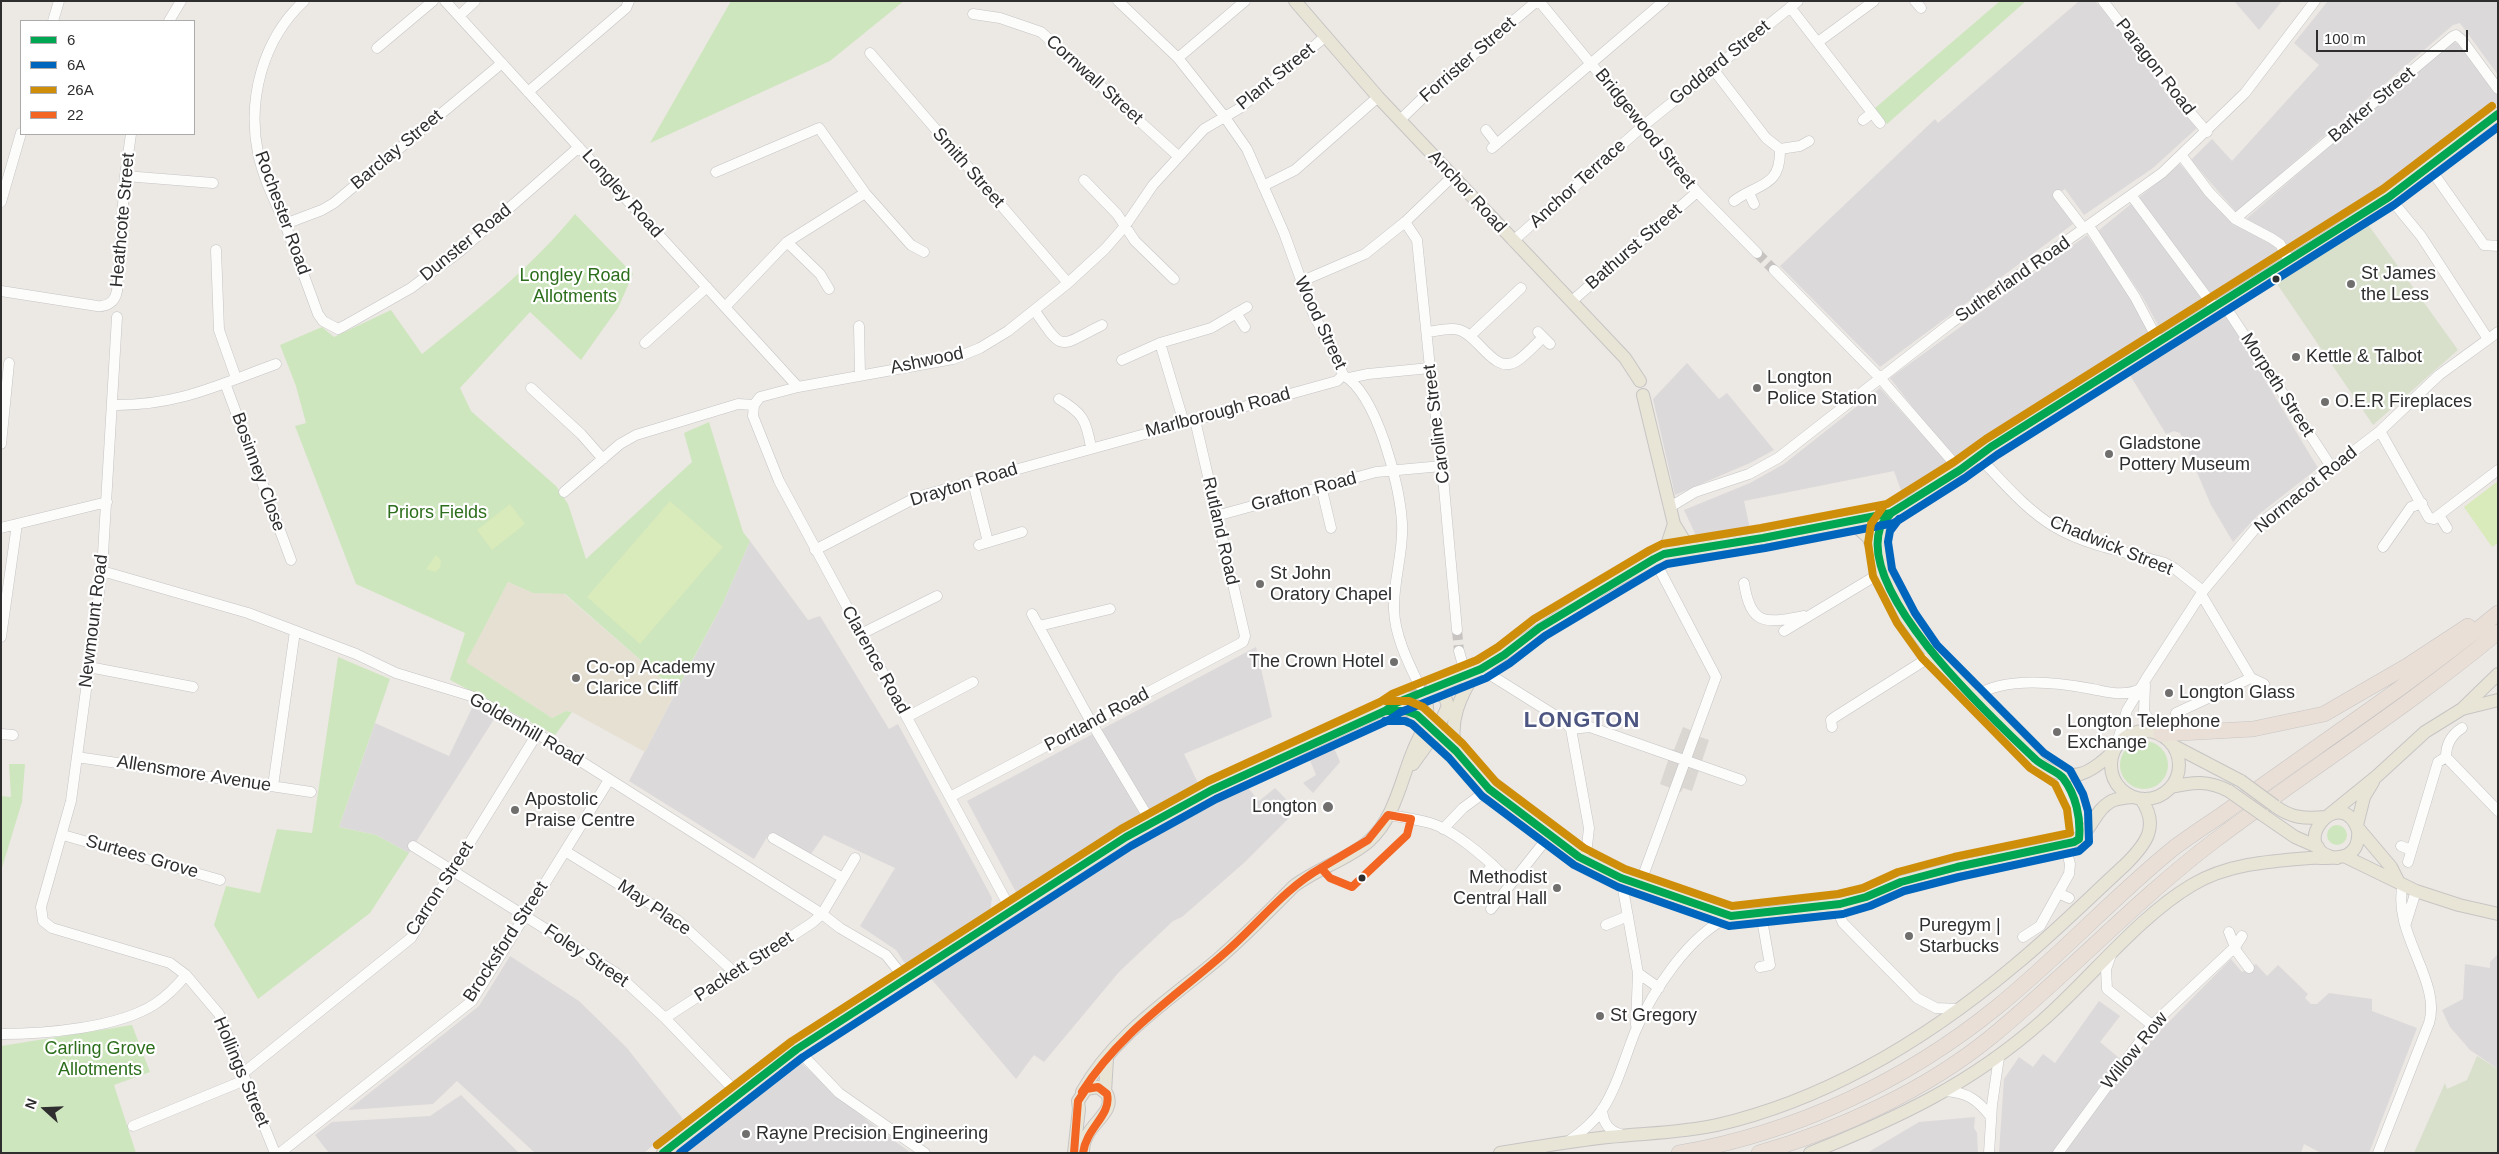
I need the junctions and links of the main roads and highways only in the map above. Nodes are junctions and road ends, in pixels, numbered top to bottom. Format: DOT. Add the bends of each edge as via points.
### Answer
graph roads {
  1 [pos="1296,1"];
  2 [pos="2498,114"];
  3 [pos="1640,381"];
  4 [pos="1643,394"];
  5 [pos="1891,513"];
  6 [pos="1850,521"];
  7 [pos="1674,524"];
  8 [pos="1694,549"];
  9 [pos="1659,556"];
  10 [pos="1882,569"];
  11 [pos="2498,606"];
  12 [pos="2498,613"];
  13 [pos="2498,632"];
  14 [pos="1474,672"];
  15 [pos="2498,674"];
  16 [pos="1430,692"];
  17 [pos="1408,698"];
  18 [pos="2498,700"];
  19 [pos="2462,709"];
  20 [pos="1399,710"];
  21 [pos="1384,711"];
  22 [pos="1413,713"];
  23 [pos="1426,722"];
  24 [pos="1436,732"];
  25 [pos="2159,734"];
  26 [pos="2174,746"];
  27 [pos="2115,749"];
  28 [pos="1456,751"];
  29 [pos="1406,776"];
  30 [pos="2377,776"];
  31 [pos="2171,787"];
  32 [pos="2137,798"];
  33 [pos="2327,816"];
  34 [pos="2357,827"];
  35 [pos="2318,846"];
  36 [pos="2341,857"];
  37 [pos="2400,882"];
  38 [pos="2498,914"];
  39 [pos="1107,1059"];
  40 [pos="1082,1092"];
  41 [pos="1105,1092"];
  42 [pos="1079,1109"];
  43 [pos="1101,1117"];
  44 [pos="663,1153"];
  45 [pos="1074,1153"];
  46 [pos="1083,1153"];
  47 [pos="1500,1153"];
  48 [pos="1679,1153"];
  49 [pos="1759,1153"];
  50 [pos="1810,1153"];
  1 -- 3 [label="main road, Anchor Road" via="1378,97 1625,358"];
  2 -- 5 [label="main road" via="2389,196 2290,262 2083,389"];
  4 -- 7 [label="main road"];
  5 -- 6 [label="main road"];
  5 -- 10 [label="main road" via="1880,527 1878,542"];
  6 -- 8 [label="main road"];
  6 -- 10 [label="main road" via="1868,537"];
  7 -- 8 [label="main road" via="1685,542"];
  7 -- 9 [label="main road"];
  8 -- 9 [label="main road"];
  9 -- 14 [label="main road" via="1547,623"];
  10 -- 27 [label="main road" via="1906,618 1933,655 2037,761 2052,772 2075,776 2102,762"];
  11 -- 25 [label="highway" via="2407,666 2324,714 2253,729"];
  12 -- 48 [label="highway" via="2423,673 2176,847 1998,1006 1895,1078 1838,1105 1739,1140"];
  13 -- 49 [label="highway" via="2436,681 2208,846 1997,1032 1955,1064 1859,1118"];
  14 -- 16 [label="main road"];
  14 -- 28 [label="main road" via="1462,694 1452,728"];
  15 -- 19 [label="main road"];
  16 -- 23 [label="main road"];
  16 -- 24 [label="main road" via="1444,697 1448,706"];
  17 -- 21 [label="main road"];
  18 -- 19 [label="main road"];
  19 -- 30 [label="main road" via="2417,738"];
  20 -- 21 [label="main road"];
  21 -- 44 [label="main road" via="1287,754 1151,822 797,1049"];
  22 -- 23 [label="main road"];
  23 -- 24 [label="main road"];
  23 -- 29 [label="main road"];
  24 -- 28 [label="main road"];
  24 -- 29 [label="main road"];
  25 -- 26 [label="main road"];
  25 -- 27 [label="main road" via="2147,730 2133,733"];
  26 -- 31 [label="main road" via="2179,764 2177,778"];
  26 -- 33 [label="main road, bridge" via="2241,781 2294,817"];
  27 -- 32 [label="main road" via="2110,765 2114,780 2122,791"];
  28 -- 32 [label="main road" via="1489,789 1579,857 1621,878 1731,916 1840,904 1901,882 1957,867 2065,845 2086,832 2108,803"];
  29 -- 39 [label="main road" via="1388,815 1370,841 1294,886 1223,954 1148,1014"];
  30 -- 33 [label="main road"];
  30 -- 34 [label="main road" via="2364,797"];
  31 -- 32 [label="main road" via="2156,797"];
  31 -- 35 [label="main road, bridge" via="2206,782 2229,791 2295,837"];
  32 -- 47 [label="main road" via="2149,814 2150,823 2147,837 2134,856 2016,965 1902,1048 1868,1068 1791,1103 1717,1124"];
  33 -- 34 [label="main road" via="2348,816"];
  33 -- 35 [label="main road" via="2316,829"];
  34 -- 36 [label="main road" via="2359,837 2356,846"];
  34 -- 37 [label="main road"];
  35 -- 36 [label="main road" via="2324,853"];
  36 -- 37 [label="main road" via="2384,878"];
  36 -- 50 [label="main road" via="2263,862 2208,877 2170,899 2044,1020 1999,1057 1923,1104"];
  37 -- 38 [label="main road" via="2416,891"];
  39 -- 40 [label="main road" via="1093,1072"];
  39 -- 41 [label="main road"];
  40 -- 41 [label="main road" via="1093,1087"];
  40 -- 42 [label="main road"];
  41 -- 43 [label="main road" via="1109,1106"];
  42 -- 43 [label="main road" via="1089,1118"];
  42 -- 45 [label="main road"];
  43 -- 46 [label="main road" via="1086,1134"];
}
